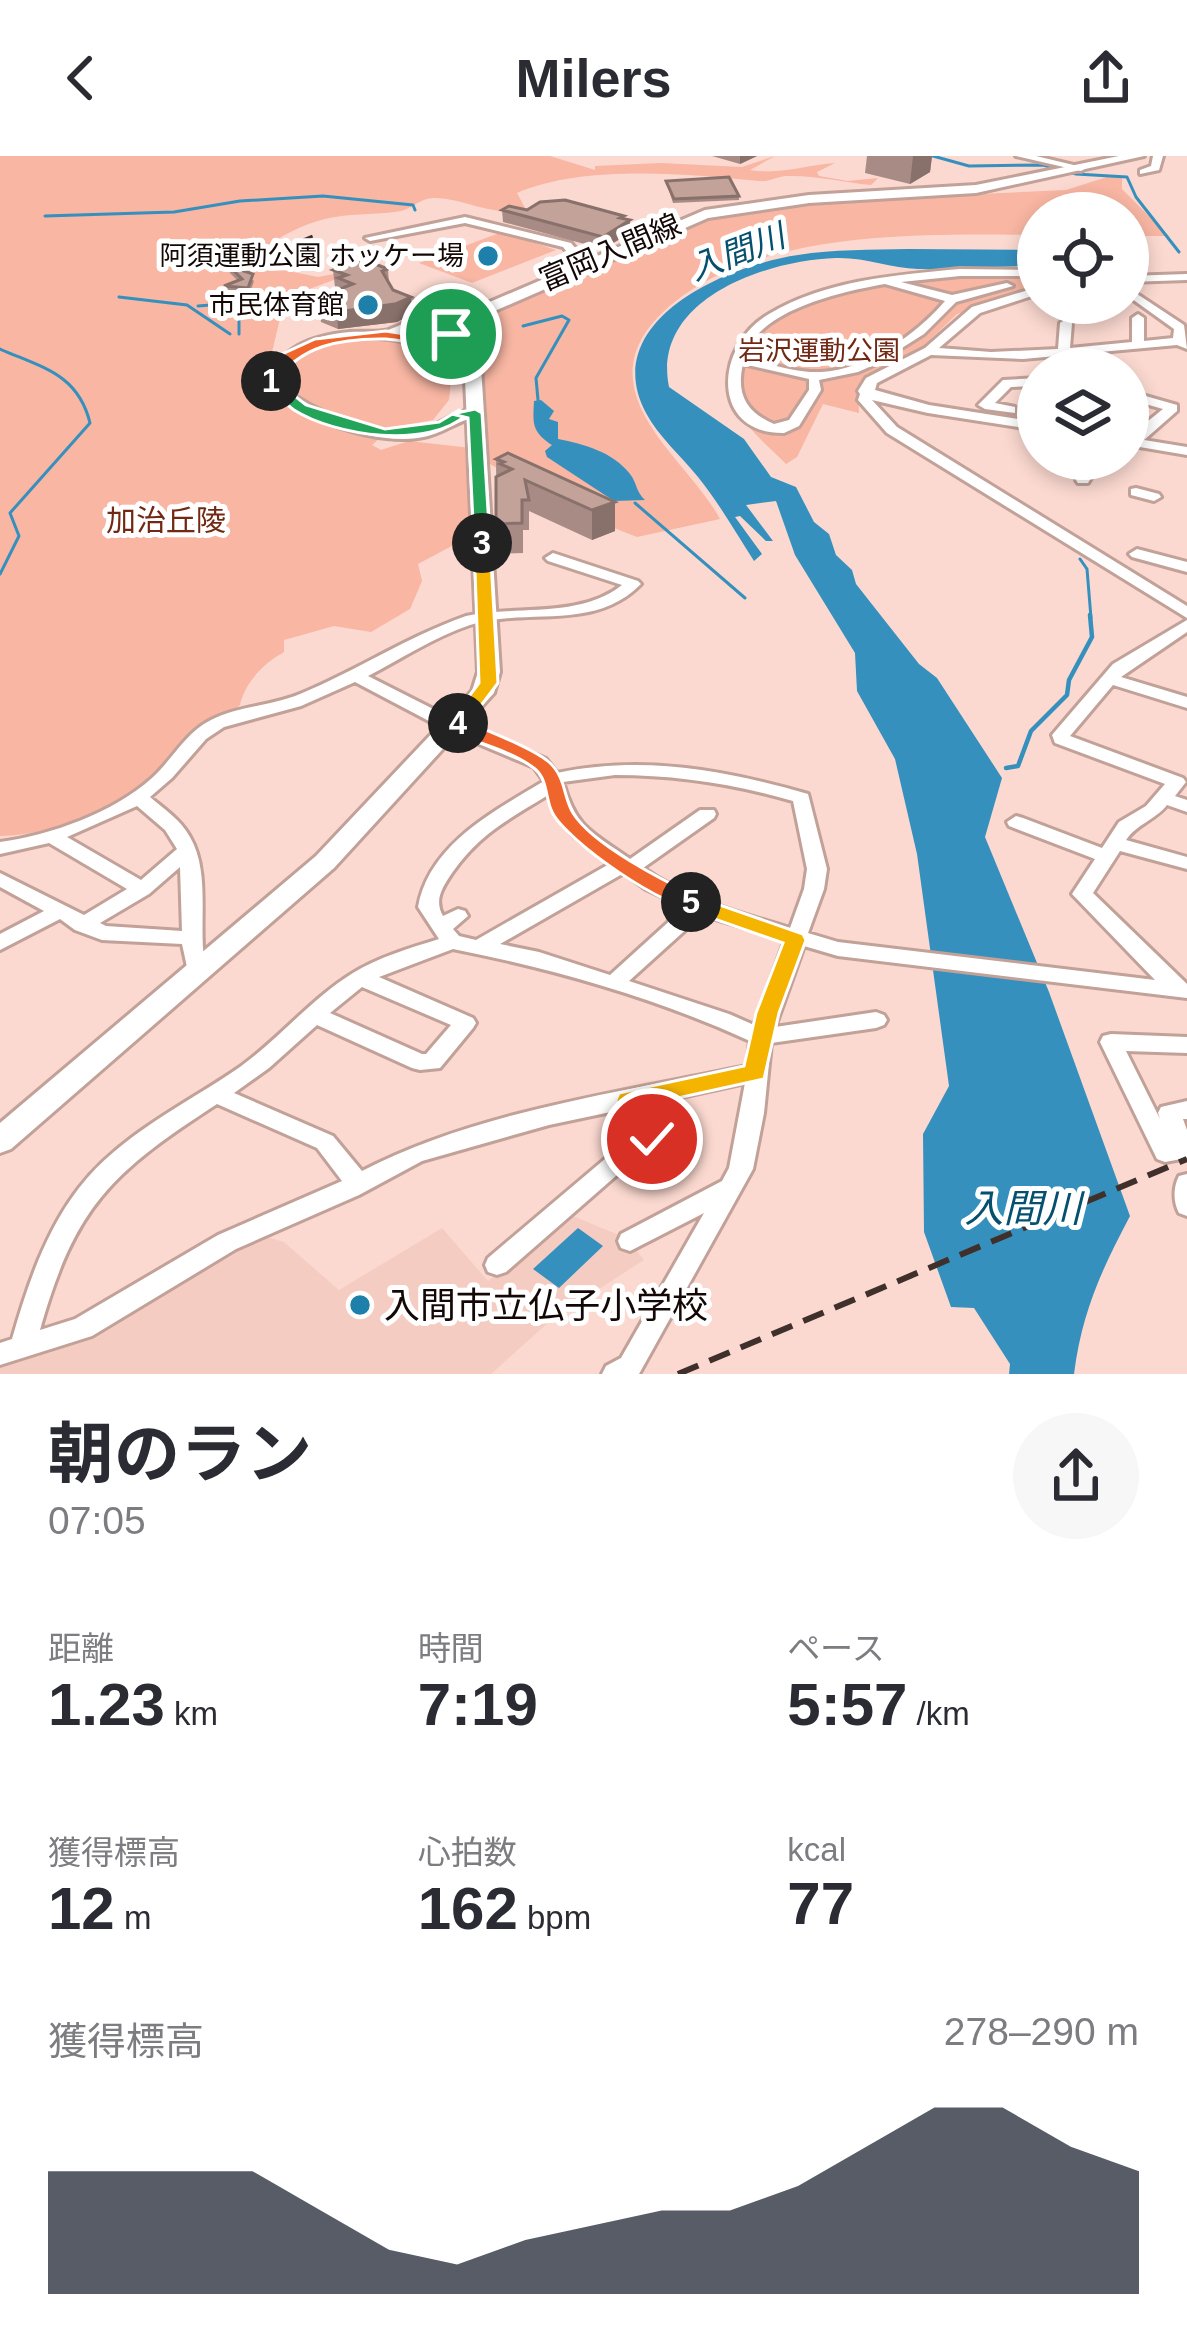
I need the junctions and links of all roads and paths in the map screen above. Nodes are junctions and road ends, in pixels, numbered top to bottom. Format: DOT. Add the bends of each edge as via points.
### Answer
graph roads {
  1 [pos="1021,156"];
  2 [pos="1138,156"];
  3 [pos="1158,156"];
  4 [pos="1071,170"];
  5 [pos="1144,172"];
  6 [pos="370,238"];
  7 [pos="574,255"];
  8 [pos="1187,277"];
  9 [pos="883,278"];
  10 [pos="1149,278"];
  11 [pos="1017,279"];
  12 [pos="1017,284"];
  13 [pos="1017,291"];
  14 [pos="956,298"];
  15 [pos="408,299"];
  16 [pos="1149,306"];
  17 [pos="466,307"];
  18 [pos="1138,324"];
  19 [pos="1104,325"];
  20 [pos="386,335"];
  21 [pos="1183,343"];
  22 [pos="435,344"];
  23 [pos="1138,345"];
  24 [pos="1103,348"];
  25 [pos="929,351"];
  26 [pos="1017,354"];
  27 [pos="451,355"];
  28 [pos="737,358"];
  29 [pos="815,379"];
  30 [pos="1017,383"];
  31 [pos="864,391"];
  32 [pos="1149,401"];
  33 [pos="475,413"];
  34 [pos="1017,413"];
  35 [pos="1017,422"];
  36 [pos="1149,426"];
  37 [pos="1149,444"];
  38 [pos="1187,451"];
  39 [pos="1136,492"];
  40 [pos="1154,496"];
  41 [pos="1137,554"];
  42 [pos="553,558"];
  43 [pos="1187,567"];
  44 [pos="1187,613"];
  45 [pos="485,619"];
  46 [pos="1187,625"];
  47 [pos="352,674"];
  48 [pos="1108,678"];
  49 [pos="1187,703"];
  50 [pos="451,730"];
  51 [pos="554,781"];
  52 [pos="1176,788"];
  53 [pos="138,797"];
  54 [pos="1187,806"];
  55 [pos="706,814"];
  56 [pos="1016,822"];
  57 [pos="51,836"];
  58 [pos="0,848"];
  59 [pos="1110,850"];
  60 [pos="184,853"];
  61 [pos="1187,862"];
  62 [pos="627,866"];
  63 [pos="0,879"];
  64 [pos="142,889"];
  65 [pos="699,906"];
  66 [pos="57,912"];
  67 [pos="82,926"];
  68 [pos="450,929"];
  69 [pos="190,938"];
  70 [pos="795,940"];
  71 [pos="0,944"];
  72 [pos="479,947"];
  73 [pos="203,968"];
  74 [pos="361,978"];
  75 [pos="613,984"];
  76 [pos="1182,990"];
  77 [pos="317,1016"];
  78 [pos="876,1020"];
  79 [pos="760,1037"];
  80 [pos="1187,1045"];
  81 [pos="755,1073"];
  82 [pos="215,1094"];
  83 [pos="628,1100"];
  84 [pos="1187,1110"];
  85 [pos="0,1141"];
  86 [pos="1185,1154"];
  87 [pos="358,1184"];
  88 [pos="1187,1184"];
  89 [pos="733,1187"];
  90 [pos="1187,1206"];
  91 [pos="630,1240"];
  92 [pos="497,1265"];
  93 [pos="12,1350"];
  94 [pos="615,1374"];
  1 -- 4 [label="street"];
  2 -- 4 [label="main road, 富岡入間線"];
  3 -- 5 [label="street" via="1156,168"];
  4 -- 33 [label="main road, 富岡入間線" via="976,189 773,202 682,220 484,310 471,334"];
  6 -- 7 [label="street" via="465,220 567,244"];
  8 -- 10 [label="street"];
  9 -- 11 [label="street" via="964,271"];
  9 -- 14 [label="street"];
  9 -- 28 [label="street" via="786,310"];
  12 -- 14 [label="street"];
  13 -- 25 [label="street" via="976,310"];
  14 -- 29 [label="street" via="935,322 870,364"];
  15 -- 20 [label="street" via="430,315"];
  16 -- 21 [label="street" via="1180,328"];
  17 -- 22 [label="street" via="453,318 451,339"];
  18 -- 23 [label="street"];
  19 -- 24 [label="street"];
  20 -- 22 [label="street"];
  20 -- 33 [label="street" via="296,351 278,362 270,384 301,408 389,434"];
  21 -- 23 [label="street"];
  22 -- 27 [label="street"];
  23 -- 24 [label="street"];
  25 -- 26 [label="street"];
  25 -- 31 [label="street"];
  28 -- 29 [label="street"];
  28 -- 29 [label="street" via="739,403 752,422 777,430 794,423"];
  30 -- 34 [label="street" via="986,406"];
  31 -- 35 [label="street" via="999,426"];
  31 -- 44 [label="street" via="871,412 892,430"];
  32 -- 36 [label="street" via="1172,408"];
  33 -- 45 [label="main road, 富岡入間線"];
  37 -- 38 [label="street"];
  39 -- 40 [label="street"];
  41 -- 43 [label="street"];
  42 -- 45 [label="street" via="633,584 622,596 581,607"];
  45 -- 47 [label="street" via="455,624"];
  45 -- 50 [label="main road, 富岡入間線" via="488,683"];
  46 -- 48 [label="street"];
  47 -- 50 [label="street"];
  47 -- 53 [label="street" via="294,703 208,728"];
  48 -- 49 [label="street"];
  48 -- 52 [label="street" via="1061,739"];
  50 -- 51 [label="street" via="528,757"];
  50 -- 73 [label="main road, 富岡入間線" via="325,862"];
  51 -- 62 [label="street" via="568,821"];
  51 -- 68 [label="street" via="478,830 431,889 428,907"];
  51 -- 70 [label="street" via="612,770 727,776 801,798 817,869"];
  52 -- 54 [label="street"];
  52 -- 59 [label="street" via="1126,826"];
  53 -- 57 [label="street"];
  53 -- 60 [label="street" via="182,837"];
  55 -- 62 [label="street"];
  56 -- 59 [label="street"];
  57 -- 58 [label="street"];
  57 -- 64 [label="street"];
  59 -- 61 [label="street"];
  59 -- 76 [label="street" via="1082,894"];
  60 -- 64 [label="street"];
  60 -- 69 [label="street" via="193,889"];
  62 -- 65 [label="street"];
  62 -- 72 [label="street"];
  63 -- 66 [label="street"];
  64 -- 67 [label="street"];
  65 -- 70 [label="street"];
  65 -- 75 [label="street"];
  66 -- 67 [label="street"];
  66 -- 71 [label="street"];
  67 -- 69 [label="street"];
  68 -- 72 [label="street"];
  68 -- 74 [label="street"];
  69 -- 73 [label="street"];
  70 -- 76 [label="street"];
  70 -- 79 [label="street"];
  72 -- 75 [label="street"];
  73 -- 85 [label="main road, 富岡入間線"];
  74 -- 77 [label="street"];
  74 -- 77 [label="street" via="465,1023 432,1062 420,1062"];
  75 -- 79 [label="street"];
  77 -- 82 [label="street"];
  78 -- 79 [label="street"];
  79 -- 81 [label="street"];
  80 -- 86 [label="street" via="1111,1042 1165,1153"];
  81 -- 83 [label="street"];
  81 -- 89 [label="street"];
  82 -- 87 [label="street" via="325,1142"];
  82 -- 93 [label="street" via="91,1190 69,1220"];
  83 -- 87 [label="street" via="415,1154"];
  83 -- 92 [label="street" via="665,1128"];
  84 -- 86 [label="street" via="1168,1113"];
  87 -- 93 [label="street" via="227,1242 83,1328"];
  88 -- 90 [label="street"];
  89 -- 91 [label="street"];
  89 -- 94 [label="street" via="630,1366"];
}
